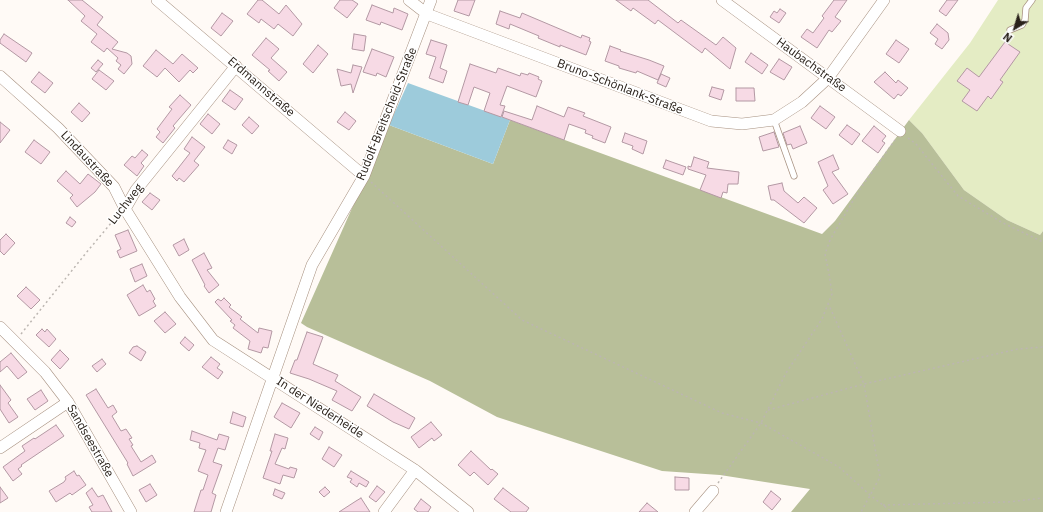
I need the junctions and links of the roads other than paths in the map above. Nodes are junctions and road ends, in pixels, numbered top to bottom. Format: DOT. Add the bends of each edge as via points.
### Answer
graph roads {
  1 [pos="157,0"];
  2 [pos="409,0"];
  3 [pos="431,0"];
  4 [pos="722,0"];
  5 [pos="884,0"];
  6 [pos="1032,0"];
  7 [pos="426,14"];
  8 [pos="1010,30"];
  9 [pos="236,66"];
  10 [pos="0,76"];
  11 [pos="828,78"];
  12 [pos="774,120"];
  13 [pos="900,131"];
  14 [pos="364,176"];
  15 [pos="794,176"];
  16 [pos="125,209"];
  17 [pos="180,297"];
  18 [pos="0,327"];
  19 [pos="272,377"];
  20 [pos="68,402"];
  21 [pos="0,448"];
  22 [pos="414,470"];
  23 [pos="713,491"];
  24 [pos="131,512"];
  25 [pos="226,512"];
  26 [pos="384,512"];
  27 [pos="468,512"];
  28 [pos="695,512"];
  1 -- 9 [label="street, Erdmannstraße"];
  2 -- 7 [label="street, Bruno-Schönlank-Straße"];
  3 -- 7 [label="street, Rudolf-Breitscheid-Straße"];
  4 -- 11 [label="street, Haubachstraße"];
  5 -- 11 [label="street, Bruno-Schönlank-Straße"];
  6 -- 8 [label="lane" via="1026,8 1022,25"];
  7 -- 12 [label="street, Bruno-Schönlank-Straße" via="711,121 742,124"];
  7 -- 14 [label="street, Rudolf-Breitscheid-Straße"];
  9 -- 14 [label="street, Erdmannstraße"];
  9 -- 16 [label="street, Luchweg" via="136,190"];
  10 -- 16 [label="street, Lindaustraße" via="58,128 114,187"];
  11 -- 12 [label="street, Bruno-Schönlank-Straße" via="802,102"];
  11 -- 13 [label="street, Haubachstraße"];
  12 -- 15 [label="lane"];
  14 -- 19 [label="street, Rudolf-Breitscheid-Straße" via="312,265"];
  16 -- 17 [label="street, Lindaustraße"];
  17 -- 19 [label="street, In der Niederheide" via="213,340"];
  18 -- 20 [label="street, Sandseestraße" via="45,372"];
  19 -- 22 [label="street, In der Niederheide"];
  19 -- 25 [label="street, Rudolf-Breitscheid-Straße"];
  20 -- 21 [label="street"];
  20 -- 24 [label="street, Sandseestraße"];
  22 -- 26 [label="street"];
  22 -- 27 [label="street, In der Niederheide"];
  23 -- 28 [label="street"];
}
